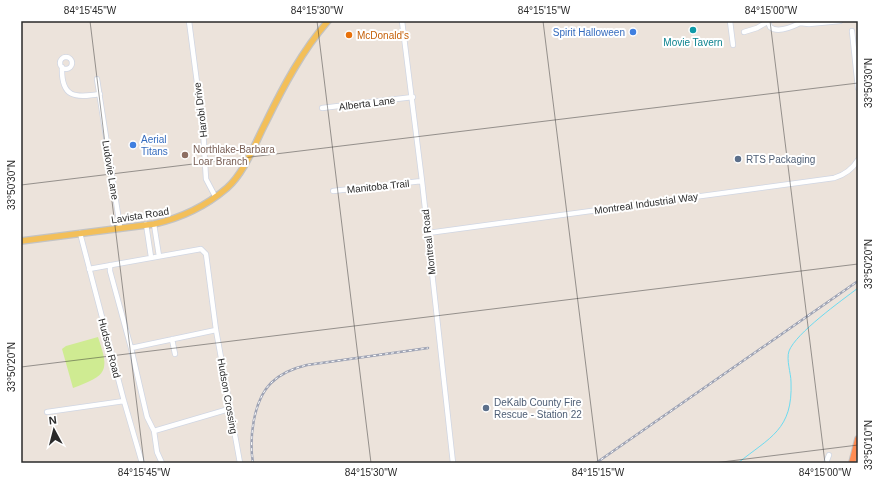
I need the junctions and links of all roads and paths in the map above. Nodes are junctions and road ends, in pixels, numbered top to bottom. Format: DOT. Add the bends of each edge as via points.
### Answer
graph roads {
  1 [pos="189,21"];
  2 [pos="328,21"];
  3 [pos="402,21"];
  4 [pos="730,21"];
  5 [pos="769,21"];
  6 [pos="840,21"];
  7 [pos="852,31"];
  8 [pos="744,32"];
  9 [pos="733,44"];
  10 [pos="62,67"];
  11 [pos="97,79"];
  12 [pos="858,88"];
  13 [pos="100,94"];
  14 [pos="413,97"];
  15 [pos="322,108"];
  16 [pos="858,160"];
  17 [pos="422,181"];
  18 [pos="333,191"];
  19 [pos="215,196"];
  20 [pos="146,224"];
  21 [pos="154,224"];
  22 [pos="120,227"];
  23 [pos="80,233"];
  24 [pos="428,233"];
  25 [pos="21,241"];
  26 [pos="159,256"];
  27 [pos="151,257"];
  28 [pos="110,265"];
  29 [pos="89,269"];
  30 [pos="216,330"];
  31 [pos="172,339"];
  32 [pos="131,348"];
  33 [pos="175,354"];
  34 [pos="124,401"];
  35 [pos="229,409"];
  36 [pos="47,412"];
  37 [pos="154,432"];
  38 [pos="858,439"];
  39 [pos="829,455"];
  40 [pos="142,463"];
  41 [pos="162,463"];
  42 [pos="240,463"];
  43 [pos="453,463"];
  44 [pos="826,463"];
  45 [pos="852,463"];
  1 -- 19 [label="street, Harobi Drive" via="203,129 206,179"];
  2 -- 19 [label="main road, Lavista Road" via="294,68 242,168 228,187"];
  3 -- 14 [label="street, Montreal Road"];
  4 -- 9 [label="street"];
  5 -- 6 [label="street" via="770,27 774,29 794,27 800,23"];
  5 -- 8 [label="street"];
  7 -- 12 [label="street"];
  10 -- 13 [label="street" via="64,84 69,93 83,97"];
  11 -- 13 [label="street, Ludovie Lane"];
  13 -- 22 [label="street, Ludovie Lane"];
  14 -- 15 [label="street, Alberta Lane"];
  14 -- 17 [label="street, Montreal Road"];
  16 -- 24 [label="street, Montreal Industrial Way" via="851,170 834,178"];
  17 -- 18 [label="street, Manitoba Trail"];
  17 -- 24 [label="street, Montreal Road"];
  19 -- 21 [label="main road, Lavista Road" via="187,214"];
  20 -- 21 [label="main road, Lavista Road"];
  20 -- 22 [label="main road, Lavista Road"];
  20 -- 27 [label="street"];
  21 -- 26 [label="street"];
  22 -- 23 [label="main road, Lavista Road"];
  23 -- 25 [label="main road, Lavista Road"];
  23 -- 29 [label="street, Hudson Road"];
  24 -- 43 [label="street, Montreal Road"];
  26 -- 27 [label="street, Hudson Crossing"];
  26 -- 30 [label="street, Hudson Crossing" via="201,249 206,254"];
  27 -- 28 [label="street, Hudson Crossing"];
  28 -- 29 [label="street, Hudson Crossing"];
  28 -- 32 [label="street"];
  29 -- 34 [label="street, Hudson Road"];
  30 -- 31 [label="street"];
  30 -- 35 [label="street, Hudson Crossing"];
  31 -- 32 [label="street"];
  31 -- 33 [label="street"];
  32 -- 37 [label="street" via="147,417"];
  34 -- 36 [label="street"];
  34 -- 40 [label="street, Hudson Road"];
  35 -- 37 [label="street"];
  35 -- 42 [label="street, Hudson Crossing"];
  37 -- 41 [label="street" via="157,452"];
  38 -- 45 [label="highway"];
  39 -- 44 [label="street"];
}
